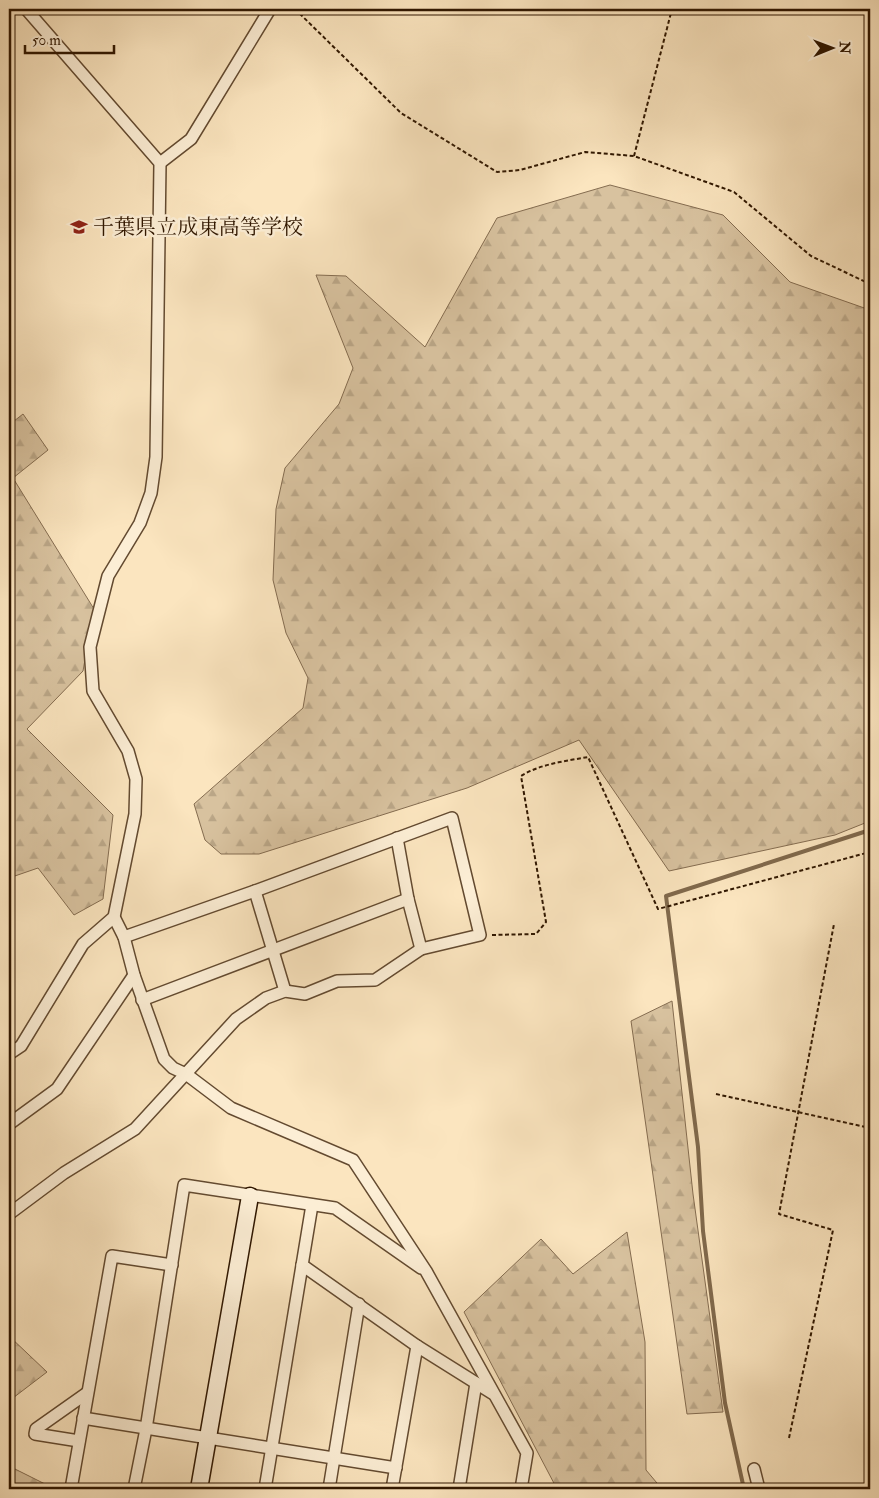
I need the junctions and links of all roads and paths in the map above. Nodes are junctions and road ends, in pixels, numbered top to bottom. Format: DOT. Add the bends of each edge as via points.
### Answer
graph roads {
  1 [pos="26,9"];
  2 [pos="270,9"];
  3 [pos="295,9"];
  4 [pos="672,9"];
  5 [pos="634,156"];
  6 [pos="160,163"];
  7 [pos="870,284"];
  8 [pos="397,838"];
  9 [pos="870,852"];
  10 [pos="255,891"];
  11 [pos="408,899"];
  12 [pos="114,917"];
  13 [pos="834,924"];
  14 [pos="480,935"];
  15 [pos="124,937"];
  16 [pos="421,949"];
  17 [pos="274,950"];
  18 [pos="134,976"];
  19 [pos="285,991"];
  20 [pos="142,1000"];
  21 [pos="9,1054"];
  22 [pos="186,1074"];
  23 [pos="716,1094"];
  24 [pos="797,1112"];
  25 [pos="9,1124"];
  26 [pos="870,1128"];
  27 [pos="250,1196"];
  28 [pos="312,1205"];
  29 [pos="9,1214"];
  30 [pos="172,1265"];
  31 [pos="302,1265"];
  32 [pos="426,1271"];
  33 [pos="359,1304"];
  34 [pos="417,1346"];
  35 [pos="476,1383"];
  36 [pos="87,1393"];
  37 [pos="493,1394"];
  38 [pos="83,1418"];
  39 [pos="146,1430"];
  40 [pos="788,1438"];
  41 [pos="208,1439"];
  42 [pos="79,1441"];
  43 [pos="272,1448"];
  44 [pos="334,1458"];
  45 [pos="396,1468"];
  46 [pos="754,1469"];
  47 [pos="71,1489"];
  48 [pos="134,1489"];
  49 [pos="199,1489"];
  50 [pos="265,1489"];
  51 [pos="329,1489"];
  52 [pos="392,1489"];
  53 [pos="459,1489"];
  54 [pos="521,1489"];
  55 [pos="760,1489"];
  1 -- 6 [label="street"];
  2 -- 6 [label="street" via="191,139"];
  3 -- 5 [label="path" via="401,113 497,172 520,170 585,152"];
  4 -- 5 [label="path"];
  5 -- 7 [label="path" via="734,192 811,256"];
  6 -- 12 [label="street" via="156,457 151,493 140,523 108,576 90,647 93,691 128,751 136,779 135,814"];
  8 -- 10 [label="street"];
  8 -- 11 [label="street"];
  8 -- 14 [label="street" via="452,818"];
  9 -- 14 [label="path" via="658,909 588,758 576,759 532,769 521,776 546,922 536,934"];
  10 -- 15 [label="street"];
  10 -- 17 [label="street"];
  11 -- 16 [label="street"];
  11 -- 17 [label="street"];
  12 -- 15 [label="street"];
  12 -- 21 [label="street" via="83,944 21,1046"];
  13 -- 24 [label="path"];
  14 -- 16 [label="street"];
  15 -- 18 [label="street"];
  16 -- 19 [label="street" via="375,980 338,981 305,994"];
  17 -- 19 [label="street"];
  17 -- 20 [label="street"];
  18 -- 20 [label="street"];
  18 -- 25 [label="street" via="56,1089"];
  19 -- 22 [label="street" via="266,998 236,1019"];
  20 -- 22 [label="street" via="164,1059"];
  22 -- 29 [label="street" via="135,1129 64,1173"];
  22 -- 32 [label="street" via="231,1108 353,1160"];
  23 -- 24 [label="path"];
  24 -- 26 [label="path"];
  24 -- 40 [label="path" via="778,1214 833,1230"];
  27 -- 28 [label="street"];
  27 -- 30 [label="street" via="184,1185"];
  27 -- 41 [label="street"];
  28 -- 31 [label="street"];
  28 -- 32 [label="street" via="335,1208"];
  30 -- 36 [label="street" via="112,1256"];
  30 -- 39 [label="street"];
  31 -- 33 [label="street"];
  31 -- 43 [label="street"];
  32 -- 37 [label="street"];
  33 -- 34 [label="street"];
  33 -- 44 [label="street"];
  34 -- 35 [label="street"];
  34 -- 45 [label="street"];
  35 -- 37 [label="street"];
  35 -- 53 [label="street"];
  36 -- 38 [label="street"];
  36 -- 42 [label="street" via="36,1428 35,1434"];
  37 -- 54 [label="street" via="527,1453"];
  38 -- 39 [label="street"];
  38 -- 42 [label="street"];
  39 -- 41 [label="street"];
  39 -- 48 [label="street"];
  41 -- 43 [label="street"];
  41 -- 49 [label="street"];
  42 -- 47 [label="street"];
  43 -- 44 [label="street"];
  43 -- 50 [label="street"];
  44 -- 45 [label="street"];
  44 -- 51 [label="street"];
  45 -- 52 [label="street"];
  46 -- 55 [label="street"];
}
